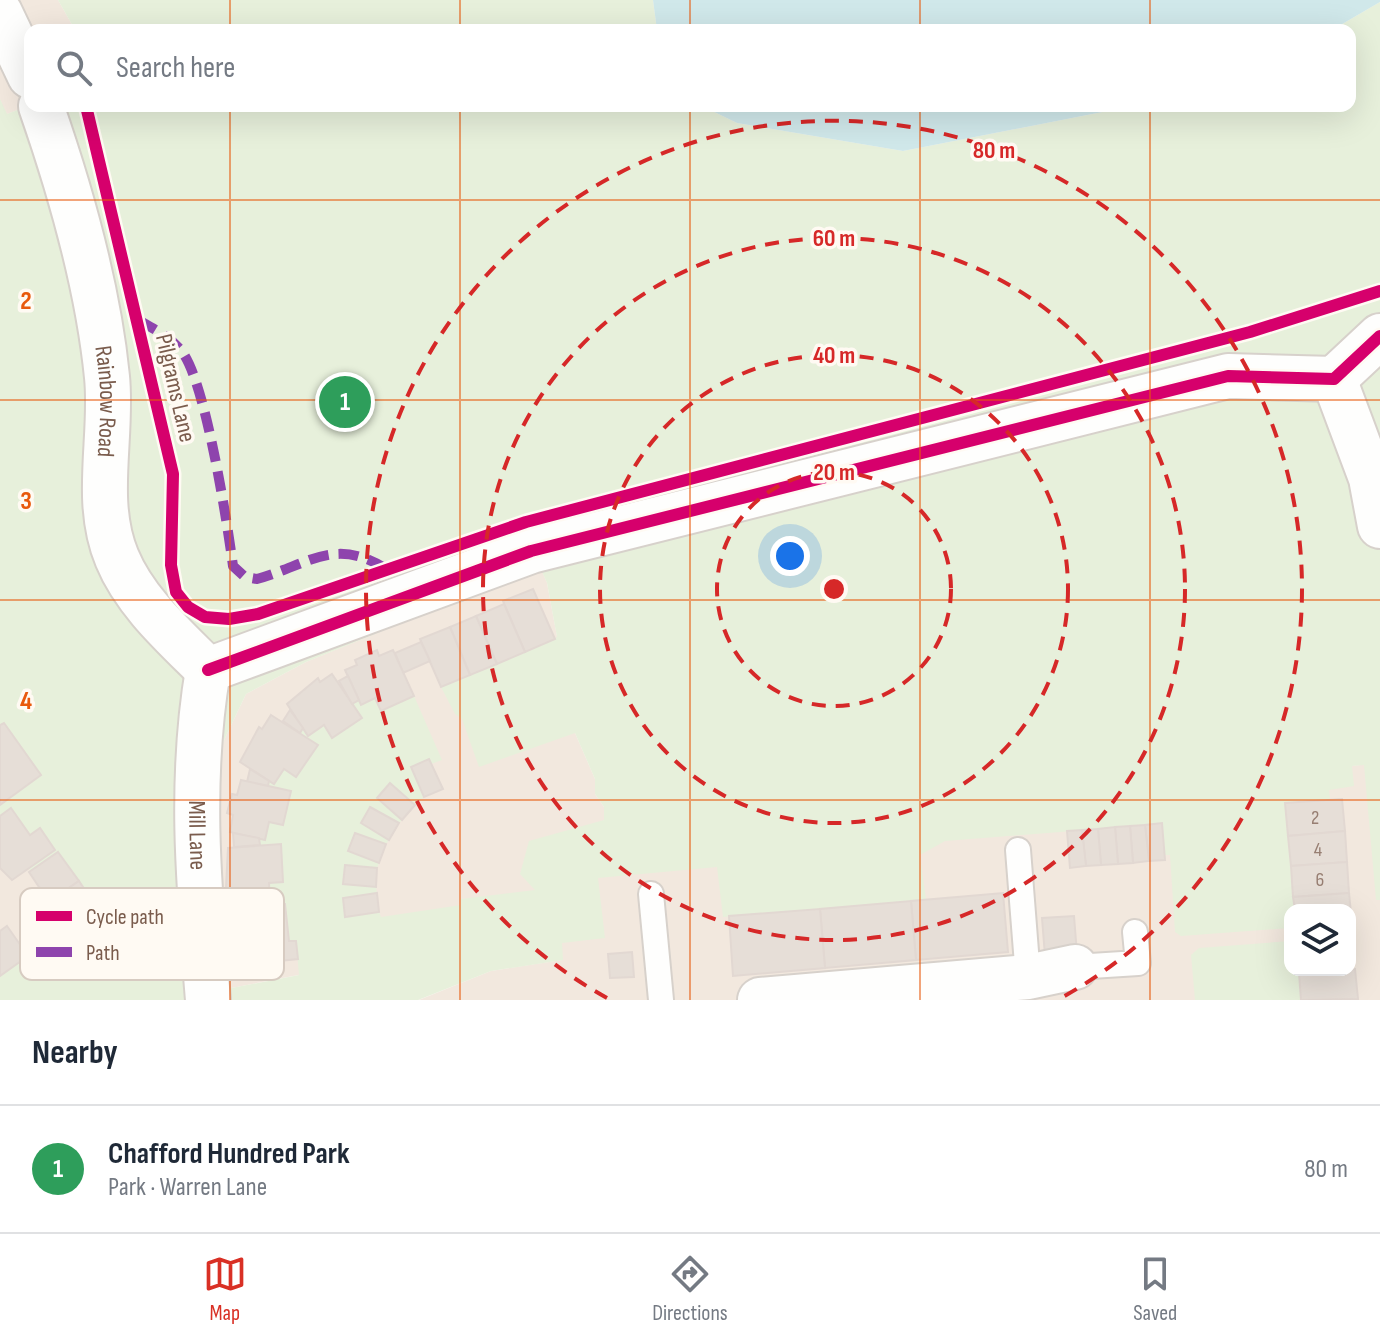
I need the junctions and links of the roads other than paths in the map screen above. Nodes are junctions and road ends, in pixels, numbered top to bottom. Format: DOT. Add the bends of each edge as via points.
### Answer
graph roads {
  1 [pos="0,13"];
  2 [pos="24,63"];
  3 [pos="43,112"];
  4 [pos="1380,336"];
  5 [pos="1334,379"];
  6 [pos="1380,526"];
  7 [pos="208,670"];
  8 [pos="1018,850"];
  9 [pos="201,888"];
  10 [pos="651,894"];
  11 [pos="1135,932"];
  12 [pos="1075,967"];
  13 [pos="1028,977"];
  14 [pos="207,980"];
  15 [pos="966,991"];
  16 [pos="208,1000"];
  17 [pos="661,1000"];
  18 [pos="760,1000"];
  1 -- 2 [label="street"];
  3 -- 7 [label="street, Rainbow Road" via="96,310 107,377 107,525 117,558 139,596"];
  4 -- 5 [label="street"];
  5 -- 6 [label="street" via="1371,478"];
  5 -- 7 [label="street" via="1228,376 531,551"];
  7 -- 9 [label="street, Mill Lane" via="195,803"];
  8 -- 13 [label="lane"];
  10 -- 17 [label="lane"];
  11 -- 12 [label="lane" via="1138,963"];
  12 -- 13 [label="street"];
  13 -- 15 [label="street"];
  14 -- 16 [label="street, Mill Lane"];
  15 -- 18 [label="street"];
}
